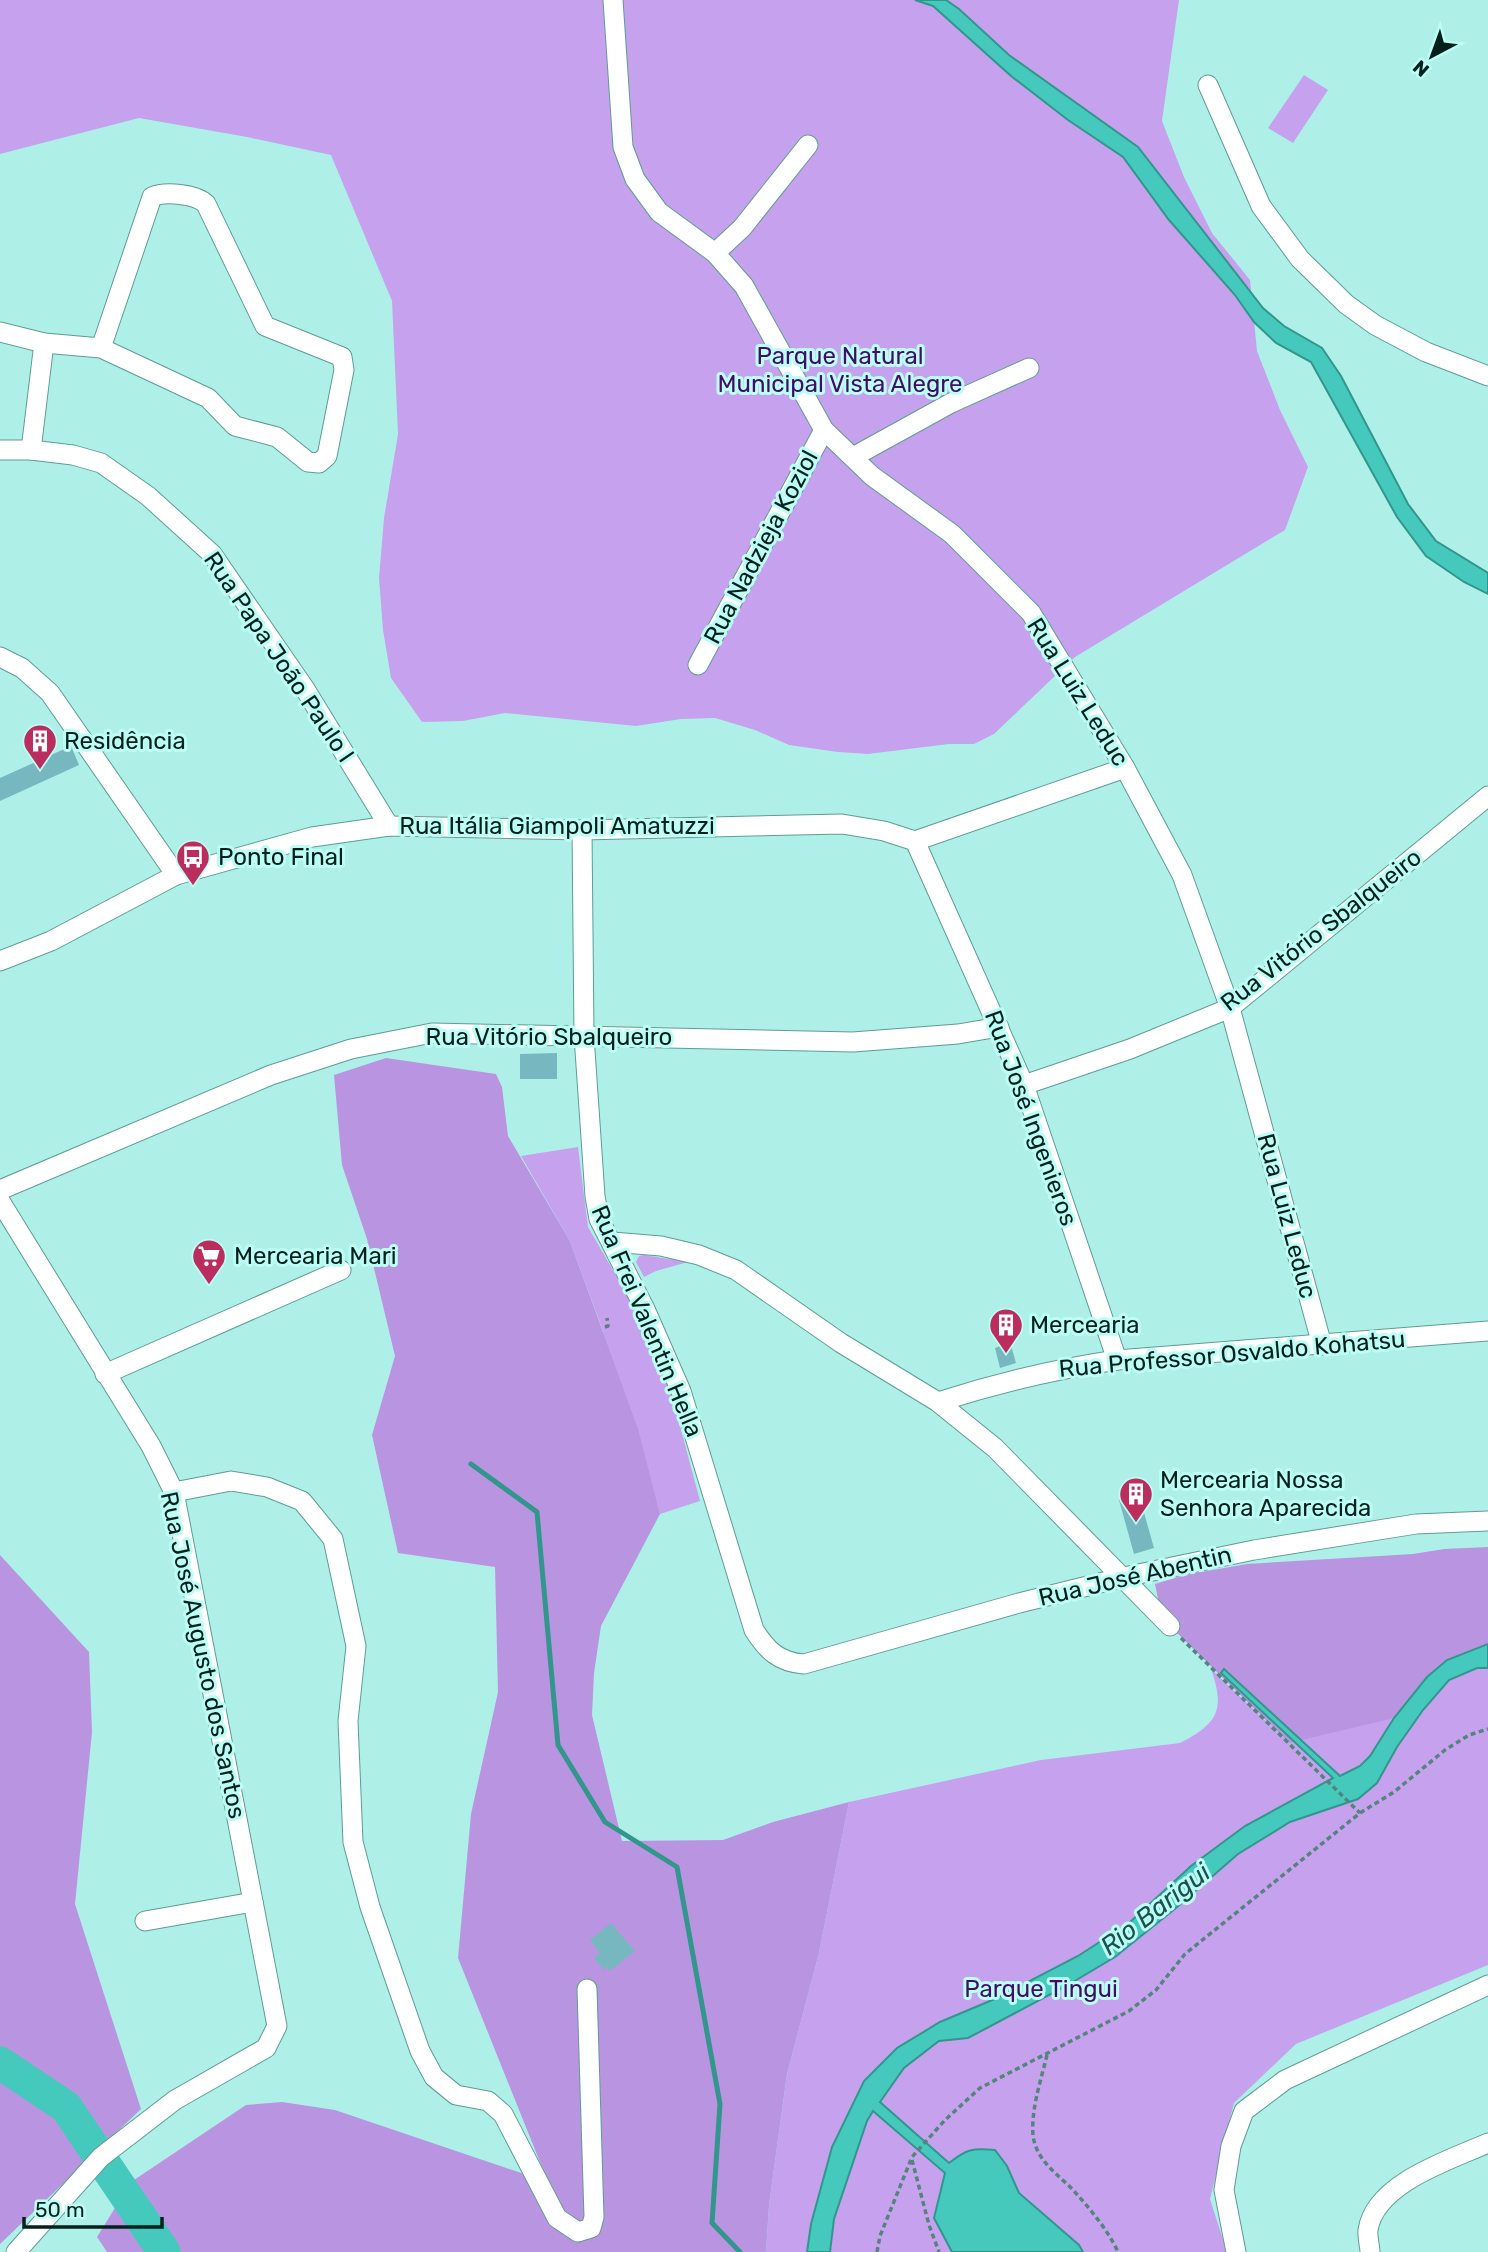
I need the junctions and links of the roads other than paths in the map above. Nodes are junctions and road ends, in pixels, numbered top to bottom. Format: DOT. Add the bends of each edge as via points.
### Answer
graph roads {
  1 [pos="613,0"];
  2 [pos="1208,85"];
  3 [pos="808,145"];
  4 [pos="715,253"];
  5 [pos="0,332"];
  6 [pos="44,343"];
  7 [pos="101,348"];
  8 [pos="1029,369"];
  9 [pos="1488,376"];
  10 [pos="824,430"];
  11 [pos="0,450"];
  12 [pos="31,450"];
  13 [pos="853,457"];
  14 [pos="0,657"];
  15 [pos="698,665"];
  16 [pos="1125,768"];
  17 [pos="1488,796"];
  18 [pos="389,826"];
  19 [pos="582,830"];
  20 [pos="915,841"];
  21 [pos="176,875"];
  22 [pos="0,961"];
  23 [pos="1230,1008"];
  24 [pos="999,1027"];
  25 [pos="584,1036"];
  26 [pos="1024,1086"];
  27 [pos="0,1190"];
  28 [pos="0,1201"];
  29 [pos="612,1242"];
  30 [pos="341,1270"];
  31 [pos="1488,1331"];
  32 [pos="1322,1345"];
  33 [pos="1117,1360"];
  34 [pos="106,1374"];
  35 [pos="938,1402"];
  36 [pos="174,1492"];
  37 [pos="1488,1521"];
  38 [pos="1124,1577"];
  39 [pos="1170,1626"];
  40 [pos="788,1663"];
  41 [pos="253,1902"];
  42 [pos="145,1920"];
  43 [pos="1488,1985"];
  44 [pos="587,1989"];
  45 [pos="1488,2143"];
  46 [pos="16,2252"];
  47 [pos="1236,2252"];
  48 [pos="1370,2252"];
  1 -- 4 [label="street, Rua Luiz Leduc" via="623,147 635,179 659,212"];
  2 -- 9 [label="street" via="1261,206 1300,259 1375,325 1426,352"];
  3 -- 4 [label="street" via="742,228"];
  4 -- 10 [label="street, Rua Luiz Leduc" via="744,286"];
  5 -- 6 [label="street"];
  6 -- 7 [label="street"];
  6 -- 12 [label="street"];
  7 -- 7 [label="street" via="208,398 235,426 277,437 308,462 319,463 327,456 344,370 342,357 265,326 201,199 152,197"];
  8 -- 13 [label="street" via="951,403"];
  10 -- 13 [label="street, Rua Luiz Leduc"];
  10 -- 15 [label="street, Rua Nadzieja Koziol"];
  11 -- 12 [label="street, Rua Papa João Paulo I"];
  12 -- 18 [label="street, Rua Papa João Paulo I" via="101,463 148,496 212,554 305,689"];
  13 -- 16 [label="street, Rua Luiz Leduc" via="952,534 1031,613"];
  14 -- 21 [label="street" via="22,668 50,692"];
  16 -- 20 [label="street"];
  16 -- 23 [label="street, Rua Luiz Leduc" via="1182,875"];
  17 -- 23 [label="street, Rua Vitório Sbalqueiro"];
  18 -- 19 [label="street, Rua Itália Giampoli Amatuzzi"];
  18 -- 21 [label="street, Rua Itália Giampoli Amatuzzi" via="312,837"];
  19 -- 20 [label="street, Rua Itália Giampoli Amatuzzi" via="842,824"];
  19 -- 25 [label="street, Rua Frei Valentin Hella"];
  20 -- 24 [label="street, Rua José Ingenieros"];
  21 -- 22 [label="street, Rua Itália Giampoli Amatuzzi" via="51,940"];
  23 -- 26 [label="street, Rua Vitório Sbalqueiro"];
  23 -- 32 [label="street, Rua Luiz Leduc"];
  24 -- 25 [label="street, Rua Vitório Sbalqueiro" via="853,1042"];
  24 -- 26 [label="street, Rua José Ingenieros"];
  25 -- 27 [label="street, Rua Vitório Sbalqueiro" via="432,1032 351,1049 271,1075"];
  25 -- 29 [label="street, Rua Frei Valentin Hella" via="595,1196"];
  26 -- 33 [label="street, Rua José Ingenieros"];
  28 -- 34 [label="street, Rua José Augusto dos Santos"];
  29 -- 35 [label="street" via="661,1246 736,1270 841,1343"];
  29 -- 40 [label="street, Rua Frei Valentin Hella" via="681,1391 754,1630 768,1651"];
  30 -- 34 [label="street"];
  31 -- 32 [label="street, Rua Professor Osvaldo Kohatsu"];
  32 -- 33 [label="street, Rua Professor Osvaldo Kohatsu"];
  33 -- 35 [label="street, Rua Professor Osvaldo Kohatsu" via="1059,1369"];
  34 -- 36 [label="street, Rua José Augusto dos Santos"];
  35 -- 38 [label="street" via="995,1448"];
  36 -- 41 [label="street, Rua José Augusto dos Santos"];
  36 -- 44 [label="street" via="230,1481 267,1488 302,1500 333,1539 356,1646 348,1721 353,1842 370,1907 420,2051 434,2077 456,2095 488,2101 503,2114 557,2218 578,2232 591,2228 594,2217"];
  37 -- 38 [label="street, Rua José Abentin" via="1416,1524"];
  38 -- 39 [label="street"];
  38 -- 40 [label="street, Rua José Abentin" via="804,1664"];
  41 -- 42 [label="street"];
  41 -- 46 [label="street, Rua José Augusto dos Santos" via="277,2025 265,2048 175,2100 101,2157"];
  43 -- 47 [label="street" via="1285,2080 1244,2111 1231,2146 1224,2190"];
  45 -- 48 [label="street" via="1411,2178 1379,2204 1368,2231"];
}
